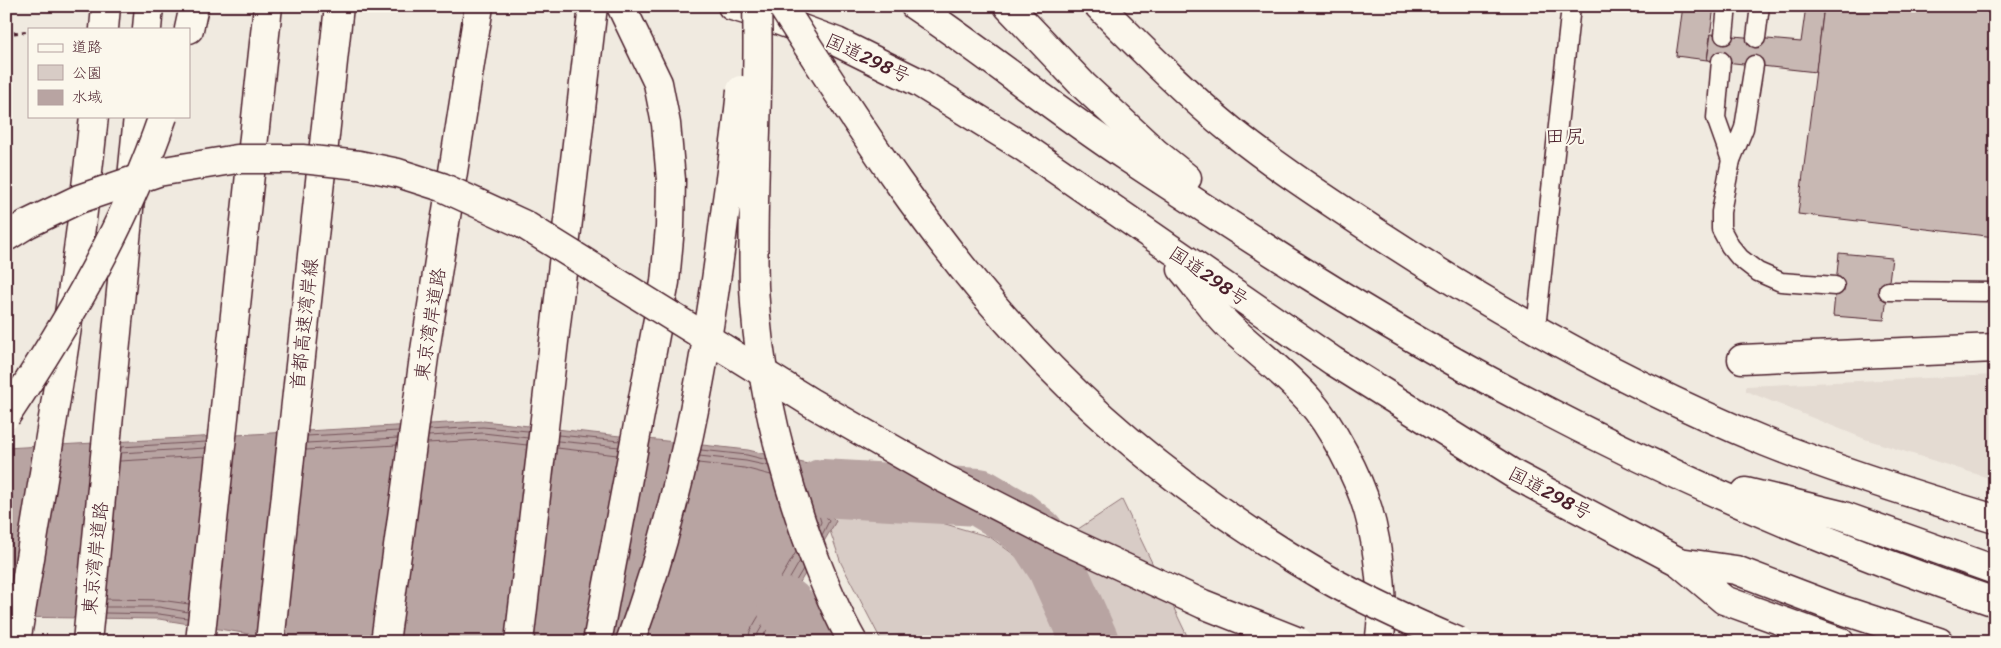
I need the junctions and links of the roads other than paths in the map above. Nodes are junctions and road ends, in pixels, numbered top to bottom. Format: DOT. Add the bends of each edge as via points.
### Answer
graph roads {
  1 [pos="106,6"];
  2 [pos="149,6"];
  3 [pos="194,6"];
  4 [pos="268,6"];
  5 [pos="339,6"];
  6 [pos="479,6"];
  7 [pos="593,6"];
  8 [pos="621,6"];
  9 [pos="732,6"];
  10 [pos="748,6"];
  11 [pos="757,6"];
  12 [pos="782,6"];
  13 [pos="915,6"];
  14 [pos="1008,6"];
  15 [pos="1099,6"];
  16 [pos="1571,6"];
  17 [pos="1727,6"];
  18 [pos="1760,6"];
  19 [pos="104,28"];
  20 [pos="147,28"];
  21 [pos="188,28"];
  22 [pos="1724,36"];
  23 [pos="1756,38"];
  24 [pos="1721,61"];
  25 [pos="1754,65"];
  26 [pos="94,118"];
  27 [pos="138,118"];
  28 [pos="162,118"];
  29 [pos="1730,160"];
  30 [pos="6,237"];
  31 [pos="1162,244"];
  32 [pos="1305,273"];
  33 [pos="1835,286"];
  34 [pos="1888,291"];
  35 [pos="1995,292"];
  36 [pos="1536,328"];
  37 [pos="1995,348"];
  38 [pos="1742,359"];
  39 [pos="6,416"];
  40 [pos="1676,476"];
  41 [pos="1995,519"];
  42 [pos="1679,562"];
  43 [pos="1995,570"];
  44 [pos="1995,602"];
  45 [pos="16,642"];
  46 [pos="87,642"];
  47 [pos="200,642"];
  48 [pos="270,642"];
  49 [pos="385,642"];
  50 [pos="519,642"];
  51 [pos="597,642"];
  52 [pos="630,642"];
  53 [pos="853,642"];
  54 [pos="1299,642"];
  55 [pos="1379,642"];
  56 [pos="1459,642"];
  57 [pos="1840,642"];
  58 [pos="1938,642"];
  1 -- 19 [label="main road"];
  2 -- 20 [label="main road"];
  3 -- 21 [label="main road"];
  4 -- 47 [label="main road"];
  5 -- 48 [label="main road, 首都高速湾岸線"];
  6 -- 49 [label="main road, 東京湾岸道路" via="424,356"];
  7 -- 50 [label="main road"];
  8 -- 51 [label="main road" via="658,83 670,170 670,227 665,282"];
  9 -- 31 [label="main road, 国道298号" via="837,42 920,83 1022,146"];
  10 -- 52 [label="main road, bridge" via="740,104 700,383 660,549"];
  11 -- 53 [label="main road, bridge" via="754,287 759,351 768,405 795,506 819,570"];
  12 -- 56 [label="main road, bridge" via="840,98 950,253 1028,344 1091,408 1166,472 1240,525 1323,577"];
  13 -- 32 [label="main road" via="1126,157"];
  14 -- 32 [label="main road" via="1083,85 1156,153"];
  15 -- 36 [label="main road" via="1164,72 1240,137 1431,268"];
  16 -- 36 [label="lane"];
  17 -- 22 [label="lane"];
  18 -- 23 [label="lane"];
  24 -- 29 [label="lane" via="1716,118"];
  25 -- 29 [label="lane" via="1744,128"];
  26 -- 45 [label="main road, bridge" via="85,205"];
  27 -- 46 [label="main road, 東京湾岸道路, bridge"];
  28 -- 39 [label="main road, bridge" via="126,211 98,267"];
  29 -- 33 [label="lane" via="1721,229 1740,258 1758,272 1781,282"];
  30 -- 54 [label="main road, bridge" via="79,199 158,172 237,159 302,159 398,173 433,184 523,224 810,402 941,477 1058,537 1203,604"];
  31 -- 42 [label="main road, 国道298号" via="1332,361 1515,475"];
  31 -- 55 [label="main road" via="1229,326 1310,401 1335,439 1355,476 1368,510 1381,595"];
  32 -- 40 [label="main road" via="1498,386"];
  34 -- 35 [label="lane"];
  36 -- 41 [label="main road" via="1680,403 1766,441 1905,492"];
  37 -- 38 [label="main road"];
  40 -- 43 [label="main road" via="1841,515"];
  40 -- 44 [label="main road" via="1796,528"];
  42 -- 57 [label="main road, 国道298号" via="1724,600"];
  42 -- 58 [label="main road, 国道298号" via="1736,570"];
}
